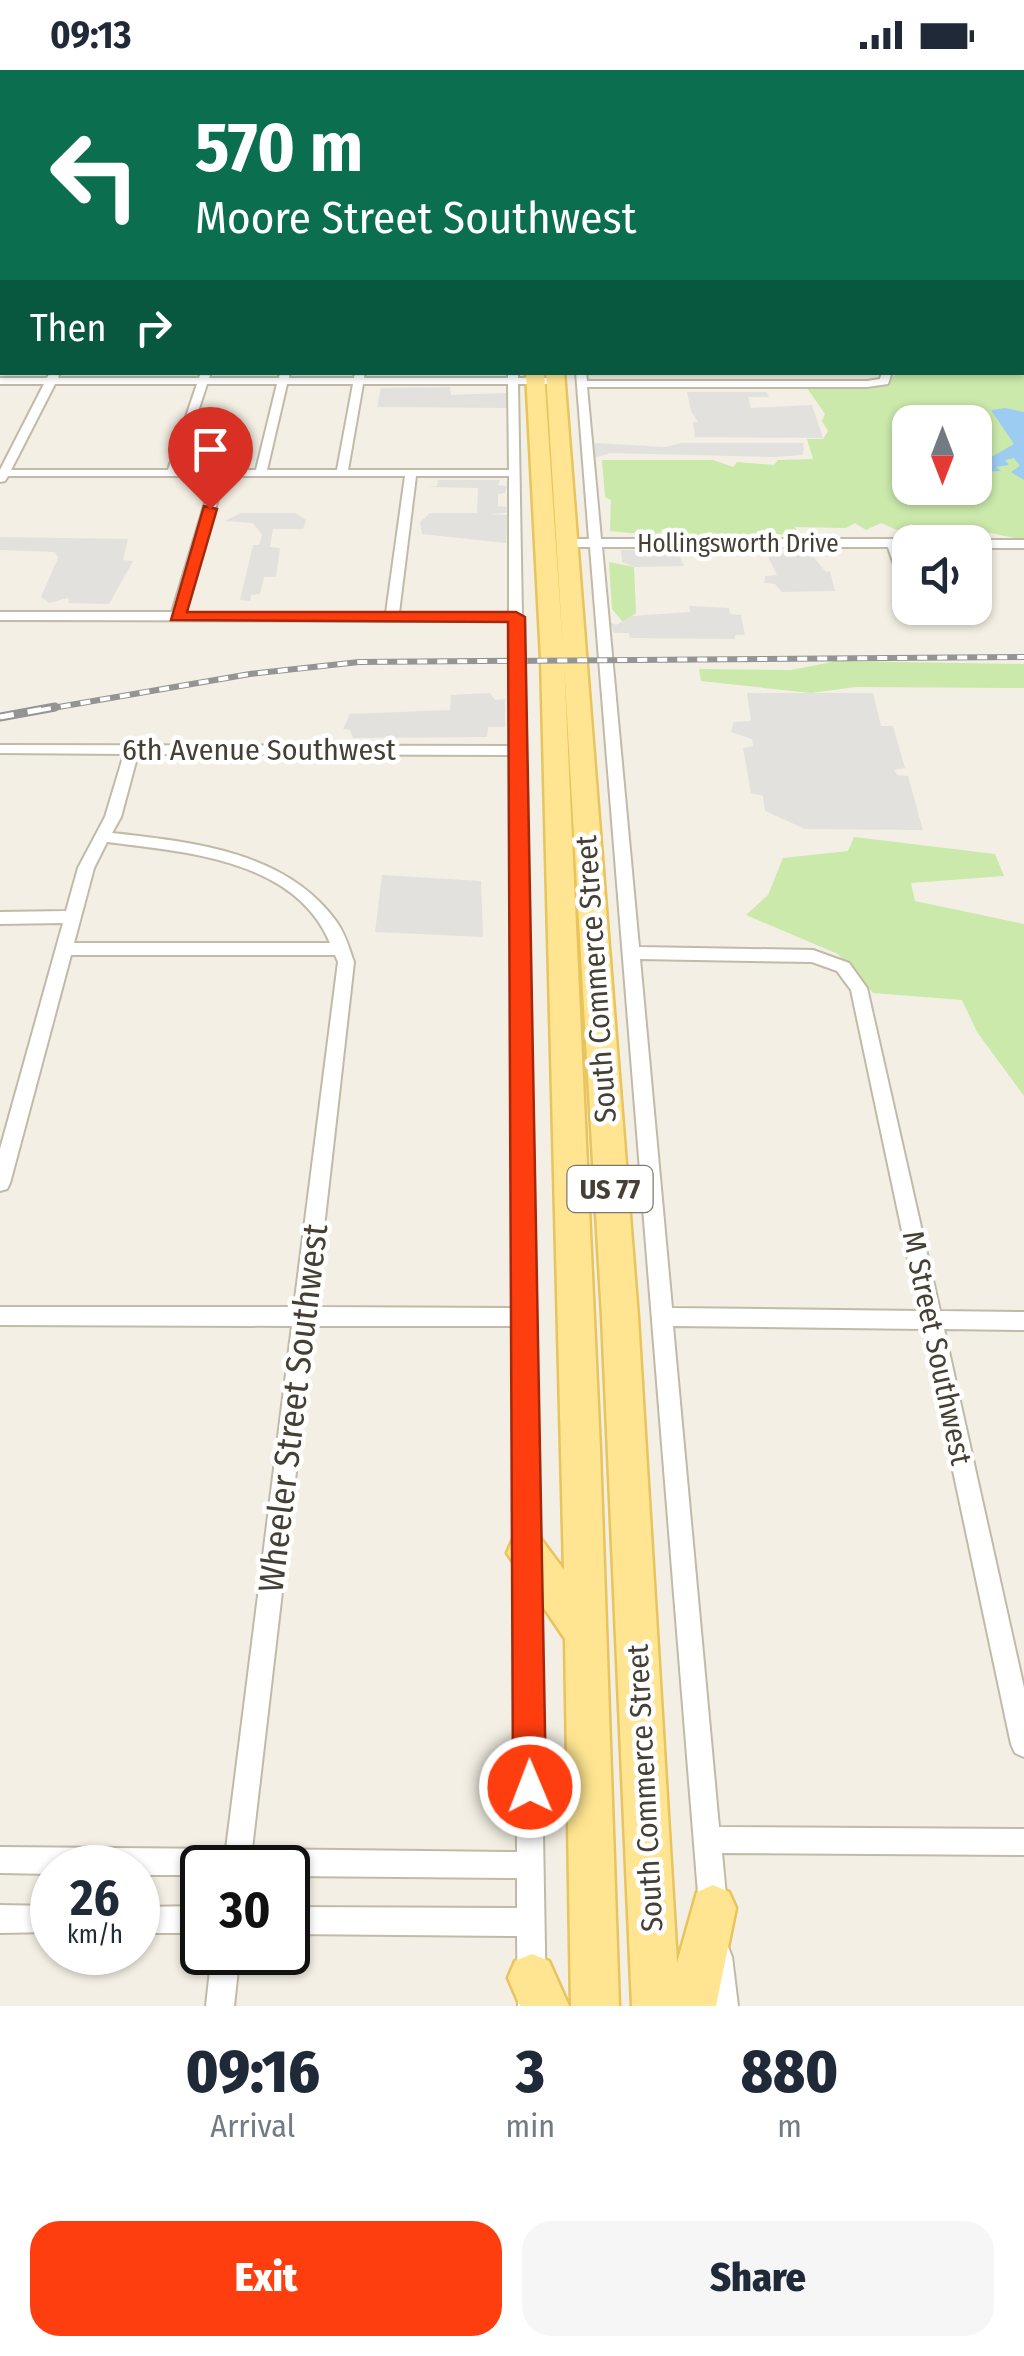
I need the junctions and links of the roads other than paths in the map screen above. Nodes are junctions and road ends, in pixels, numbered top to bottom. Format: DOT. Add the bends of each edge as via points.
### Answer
graph roads {
  1 [pos="886,375"];
  2 [pos="53,377"];
  3 [pos="135,377"];
  4 [pos="205,377"];
  5 [pos="284,377"];
  6 [pos="359,377"];
  7 [pos="546,377"];
  8 [pos="0,382"];
  9 [pos="172,473"];
  10 [pos="220,473"];
  11 [pos="261,473"];
  12 [pos="342,473"];
  13 [pos="411,473"];
  14 [pos="514,473"];
  15 [pos="1,475"];
  16 [pos="540,510"];
  17 [pos="581,543"];
  18 [pos="892,543"];
  19 [pos="992,544"];
  20 [pos="1024,544"];
  21 [pos="0,616"];
  22 [pos="177,616"];
  23 [pos="392,617"];
  24 [pos="516,617"];
  25 [pos="0,749"];
  26 [pos="132,750"];
  27 [pos="518,750"];
  28 [pos="104,836"];
  29 [pos="73,917"];
  30 [pos="0,918"];
  31 [pos="65,949"];
  32 [pos="342,949"];
  33 [pos="631,952"];
  34 [pos="0,1183"];
  35 [pos="0,1316"];
  36 [pos="306,1316"];
  37 [pos="524,1317"];
  38 [pos="662,1318"];
  39 [pos="930,1320"];
  40 [pos="1024,1321"];
  41 [pos="527,1553"];
  42 [pos="586,1633"];
  43 [pos="1024,1744"];
  44 [pos="707,1840"];
  45 [pos="1024,1842"];
  46 [pos="240,1845"];
  47 [pos="0,1860"];
  48 [pos="180,1864"];
  49 [pos="531,1864"];
  50 [pos="310,1865"];
  51 [pos="713,1908"];
  52 [pos="0,1918"];
  53 [pos="30,1919"];
  54 [pos="310,1921"];
  55 [pos="531,1922"];
  56 [pos="223,1975"];
  57 [pos="536,1997"];
  58 [pos="220,2006"];
  59 [pos="595,2006"];
  60 [pos="656,2006"];
  61 [pos="692,2006"];
  62 [pos="724,2006"];
  1 -- 7 [label="street" via="884,382 867,384"];
  2 -- 3 [label="street"];
  2 -- 8 [label="street"];
  2 -- 15 [label="street"];
  3 -- 4 [label="street"];
  4 -- 5 [label="street"];
  4 -- 9 [label="street"];
  5 -- 6 [label="street"];
  5 -- 11 [label="street"];
  6 -- 7 [label="street"];
  6 -- 12 [label="street"];
  7 -- 14 [label="street"];
  7 -- 16 [label="main road, South Commerce Street / US 77"];
  7 -- 17 [label="main road, South Commerce Street / US 77"];
  9 -- 10 [label="street"];
  9 -- 15 [label="street"];
  10 -- 11 [label="street"];
  10 -- 22 [label="street"];
  11 -- 12 [label="street"];
  12 -- 13 [label="street"];
  13 -- 14 [label="street"];
  13 -- 23 [label="street"];
  14 -- 24 [label="street"];
  16 -- 17 [label="main road" via="558,540"];
  16 -- 42 [label="main road, South Commerce Street / US 77" via="552,659"];
  17 -- 18 [label="street, Hollingsworth Drive"];
  17 -- 33 [label="street"];
  17 -- 60 [label="main road, South Commerce Street / US 77" via="578,659 593,964 620,1317"];
  19 -- 20 [label="street"];
  21 -- 22 [label="street"];
  22 -- 23 [label="street"];
  23 -- 24 [label="street"];
  24 -- 27 [label="street"];
  25 -- 26 [label="street, 6th Avenue Southwest"];
  26 -- 27 [label="street, 6th Avenue Southwest"];
  26 -- 28 [label="street"];
  27 -- 37 [label="street"];
  28 -- 29 [label="street" via="86,868"];
  28 -- 32 [label="street" via="196,850 270,871 317,904"];
  29 -- 30 [label="street"];
  29 -- 31 [label="street"];
  31 -- 32 [label="street"];
  31 -- 34 [label="street"];
  32 -- 36 [label="street, Wheeler Street Southwest" via="346,962"];
  33 -- 38 [label="street"];
  33 -- 39 [label="street, M Street Southwest" via="800,955 836,962 855,979"];
  35 -- 36 [label="street"];
  36 -- 37 [label="street"];
  36 -- 46 [label="street, Wheeler Street Southwest"];
  37 -- 41 [label="street"];
  38 -- 39 [label="street"];
  38 -- 44 [label="street"];
  39 -- 40 [label="street"];
  39 -- 43 [label="street, M Street Southwest"];
  41 -- 42 [label="main road"];
  41 -- 49 [label="street"];
  42 -- 59 [label="main road, South Commerce Street / US 77"];
  44 -- 45 [label="street"];
  44 -- 51 [label="street"];
  47 -- 48 [label="street"];
  49 -- 50 [label="street"];
  49 -- 55 [label="street"];
  51 -- 61 [label="main road"];
  51 -- 62 [label="street"];
  52 -- 53 [label="street"];
  54 -- 55 [label="street"];
  55 -- 57 [label="street"];
  56 -- 58 [label="street"];
}
